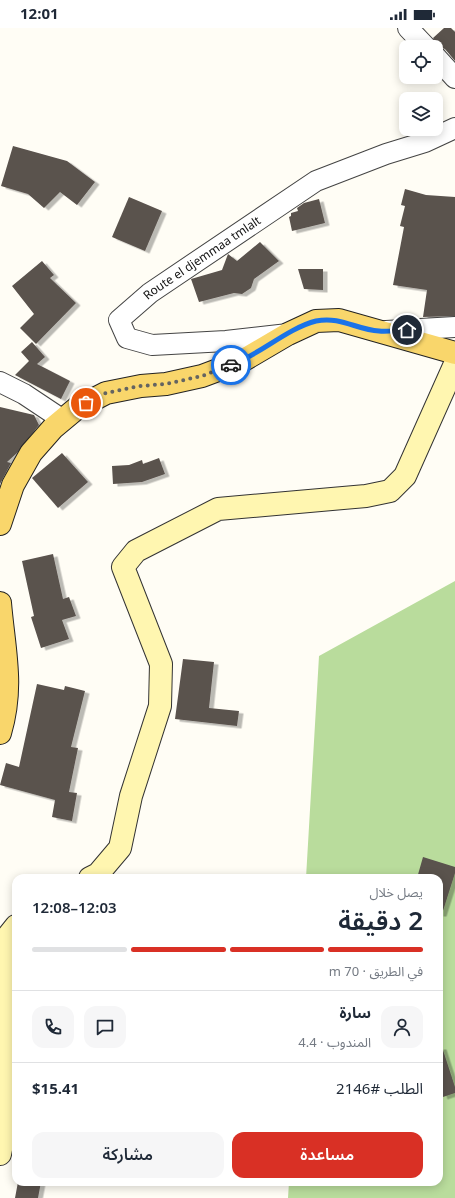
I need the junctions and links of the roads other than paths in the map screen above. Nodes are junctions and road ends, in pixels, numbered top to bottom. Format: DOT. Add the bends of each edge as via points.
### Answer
graph roads {
  1 [pos="408,28"];
  2 [pos="419,40"];
  3 [pos="443,65"];
  4 [pos="455,78"];
  5 [pos="455,128"];
  6 [pos="455,327"];
  7 [pos="378,331"];
  8 [pos="288,334"];
  9 [pos="455,353"];
  10 [pos="455,364"];
  11 [pos="0,382"];
  12 [pos="63,420"];
  13 [pos="0,524"];
  14 [pos="0,603"];
  15 [pos="0,733"];
  16 [pos="98,874"];
  17 [pos="12,931"];
  18 [pos="0,1154"];
  1 -- 2 [label="street"];
  3 -- 4 [label="street"];
  5 -- 8 [label="street, Route el djemmaa tmlalt" via="425,142 316,181 150,293 119,320 127,338 152,345"];
  6 -- 7 [label="street"];
  7 -- 8 [label="main road" via="339,320 316,322"];
  7 -- 9 [label="main road"];
  8 -- 12 [label="main road" via="242,361 202,376 106,393 77,408"];
  10 -- 16 [label="street" via="405,476 390,490 366,496 218,509 136,551 123,567 161,664 160,706 131,796 120,848"];
  11 -- 12 [label="street" via="24,394"];
  12 -- 13 [label="main road" via="31,453 13,485"];
  14 -- 15 [label="main road" via="8,677 6,712"];
  17 -- 18 [label="street" via="8,936 4,961 11,1099"];
}
